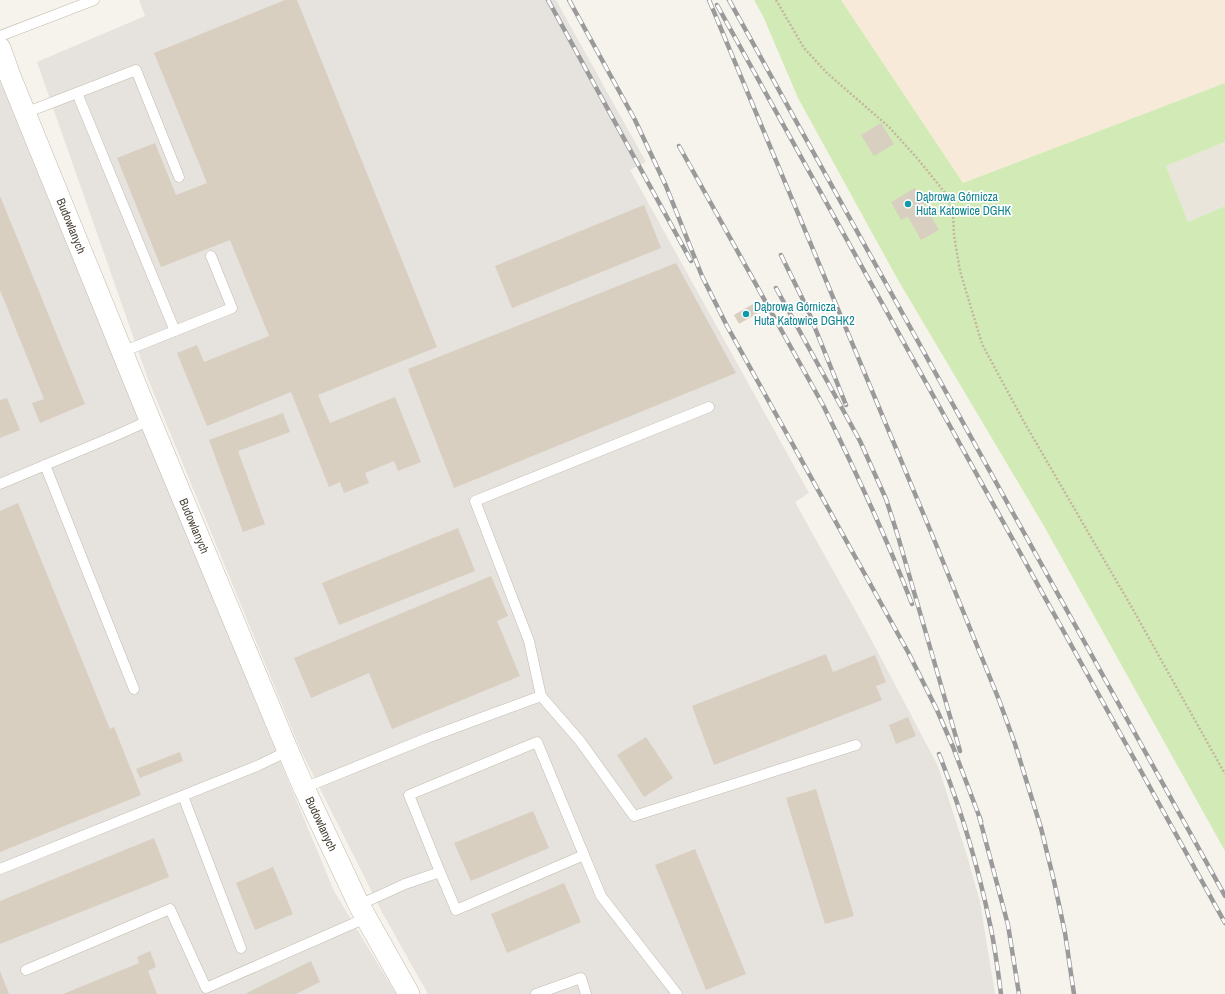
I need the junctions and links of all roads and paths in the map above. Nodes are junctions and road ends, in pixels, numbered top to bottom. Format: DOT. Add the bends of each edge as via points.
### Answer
graph roads {
  1 [pos="94,0"];
  2 [pos="776,0"];
  3 [pos="0,36"];
  4 [pos="0,48"];
  5 [pos="5,78"];
  6 [pos="77,93"];
  7 [pos="25,114"];
  8 [pos="179,177"];
  9 [pos="211,256"];
  10 [pos="175,331"];
  11 [pos="122,352"];
  12 [pos="709,407"];
  13 [pos="150,420"];
  14 [pos="45,465"];
  15 [pos="0,484"];
  16 [pos="134,689"];
  17 [pos="541,696"];
  18 [pos="856,745"];
  19 [pos="288,751"];
  20 [pos="1225,774"];
  21 [pos="304,788"];
  22 [pos="183,796"];
  23 [pos="584,855"];
  24 [pos="0,869"];
  25 [pos="440,872"];
  26 [pos="363,912"];
  27 [pos="240,948"];
  28 [pos="26,970"];
  29 [pos="207,991"];
  30 [pos="409,994"];
  31 [pos="536,994"];
  32 [pos="586,994"];
  33 [pos="677,994"];
  1 -- 3 [label="lane"];
  2 -- 20 [label="path" via="804,48 827,73 889,127 946,194 953,212 960,271 982,344"];
  4 -- 5 [label="street, Budowlanych"];
  5 -- 7 [label="street, Budowlanych"];
  6 -- 7 [label="lane"];
  6 -- 8 [label="lane" via="136,70"];
  6 -- 10 [label="lane"];
  7 -- 11 [label="street, Budowlanych"];
  9 -- 10 [label="lane" via="232,308"];
  10 -- 11 [label="lane"];
  11 -- 13 [label="street, Budowlanych"];
  12 -- 17 [label="lane" via="475,501 529,641"];
  13 -- 14 [label="lane"];
  13 -- 19 [label="street, Budowlanych"];
  14 -- 15 [label="lane"];
  14 -- 16 [label="lane"];
  17 -- 18 [label="lane" via="580,741 634,816"];
  17 -- 21 [label="lane" via="427,738"];
  19 -- 21 [label="street, Budowlanych"];
  19 -- 22 [label="lane"];
  21 -- 26 [label="street, Budowlanych"];
  22 -- 24 [label="lane"];
  22 -- 27 [label="lane"];
  23 -- 25 [label="lane" via="456,910"];
  23 -- 25 [label="lane" via="537,742 410,795"];
  23 -- 33 [label="lane" via="601,896"];
  25 -- 26 [label="lane" via="405,884"];
  26 -- 29 [label="lane"];
  26 -- 30 [label="street, Budowlanych"];
  28 -- 29 [label="lane" via="170,909"];
  31 -- 32 [label="lane" via="581,978"];
}
